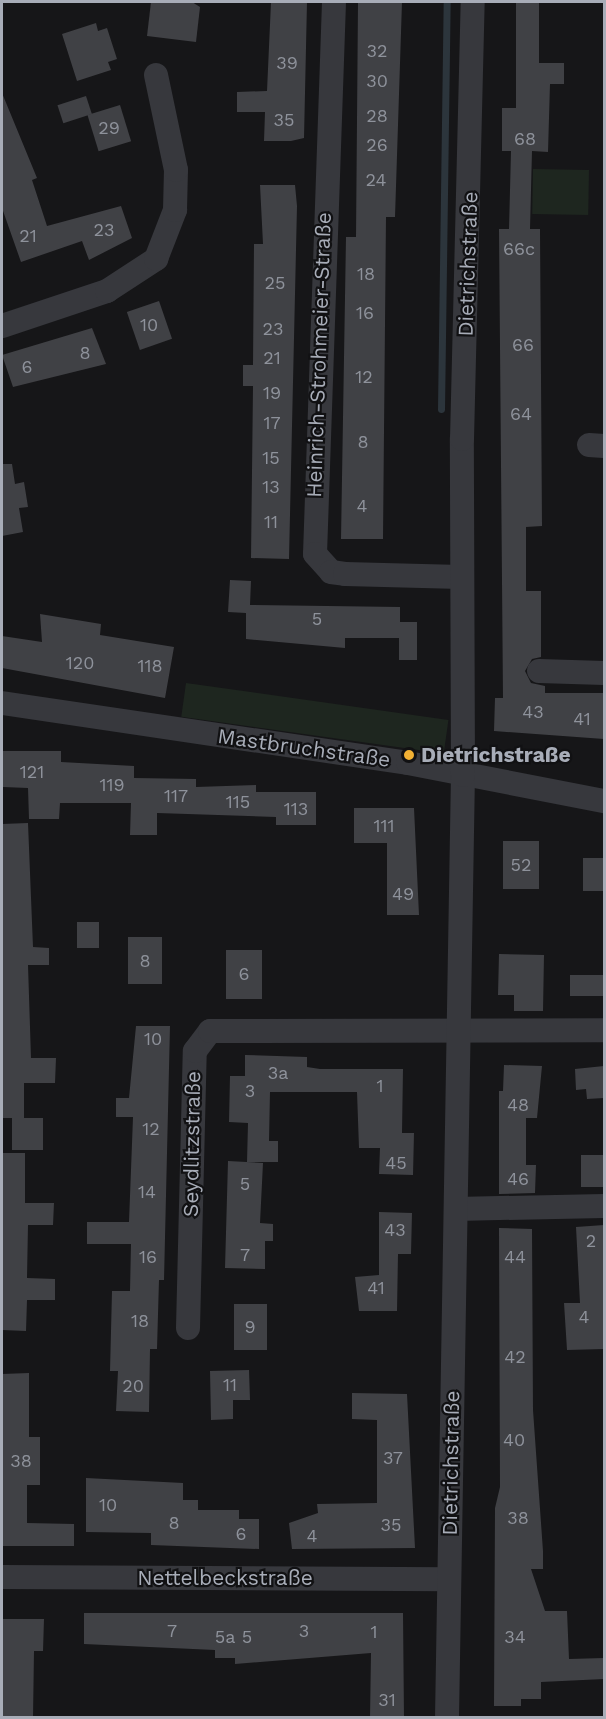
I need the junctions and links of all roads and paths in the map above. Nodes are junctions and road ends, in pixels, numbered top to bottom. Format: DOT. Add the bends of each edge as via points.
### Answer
graph roads {
  1 [pos="334,2"];
  2 [pos="473,2"];
  3 [pos="156,75"];
  4 [pos="2,326"];
  5 [pos="461,577"];
  6 [pos="539,671"];
  7 [pos="604,673"];
  8 [pos="2,703"];
  9 [pos="463,775"];
  10 [pos="604,801"];
  11 [pos="604,1030"];
  12 [pos="456,1032"];
  13 [pos="604,1206"];
  14 [pos="456,1209"];
  15 [pos="188,1328"];
  16 [pos="2,1577"];
  17 [pos="448,1579"];
  18 [pos="447,1718"];
  1 -- 5 [label="street, Heinrich-Strohmeier-Straße" via="315,554 331,572"];
  2 -- 5 [label="street, Dietrichstraße"];
  3 -- 4 [label="street" via="176,170 175,210 156,259 108,291"];
  5 -- 9 [label="street, Dietrichstraße"];
  6 -- 7 [label="street"];
  8 -- 9 [label="street, Mastbruchstraße"];
  9 -- 10 [label="street, Mastbruchstraße"];
  9 -- 12 [label="street, Dietrichstraße"];
  11 -- 12 [label="street"];
  12 -- 14 [label="street, Dietrichstraße"];
  12 -- 15 [label="street, Seydlitzstraße" via="210,1031 195,1051"];
  13 -- 14 [label="street"];
  14 -- 17 [label="street, Dietrichstraße"];
  16 -- 17 [label="street, Nettelbeckstraße"];
  17 -- 18 [label="street, Dietrichstraße"];
}
